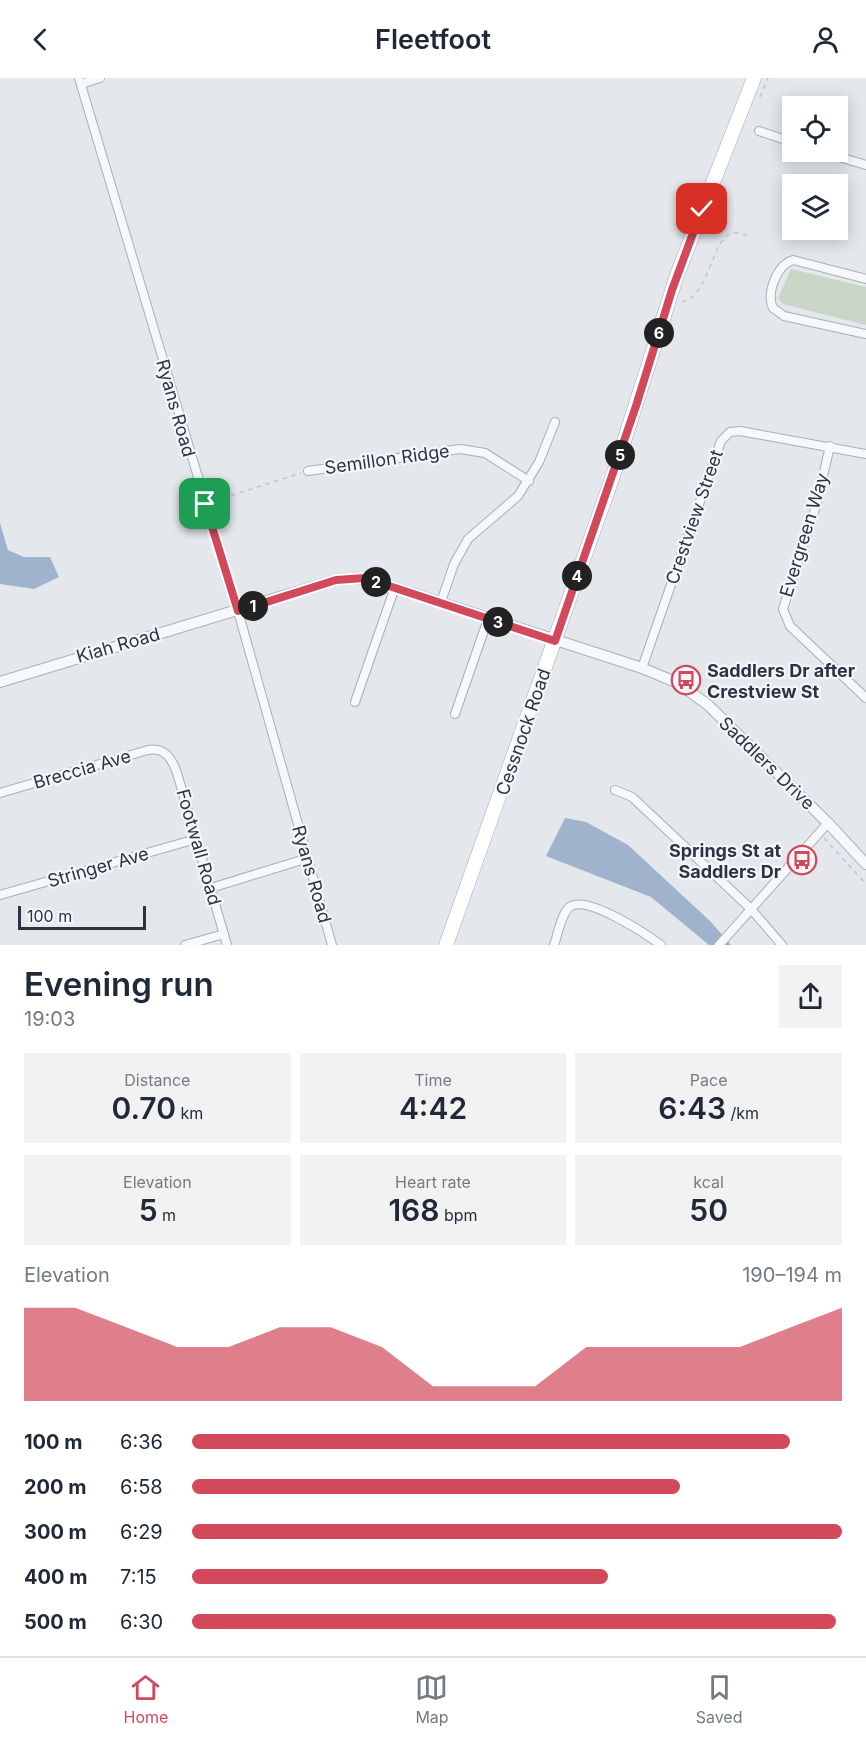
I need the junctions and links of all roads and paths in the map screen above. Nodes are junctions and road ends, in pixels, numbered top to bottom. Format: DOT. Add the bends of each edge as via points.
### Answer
graph roads {
  1 [pos="100,78"];
  2 [pos="754,78"];
  3 [pos="768,78"];
  4 [pos="80,81"];
  5 [pos="760,97"];
  6 [pos="759,131"];
  7 [pos="782,139"];
  8 [pos="848,160"];
  9 [pos="866,165"];
  10 [pos="751,237"];
  11 [pos="866,279"];
  12 [pos="678,302"];
  13 [pos="866,334"];
  14 [pos="555,422"];
  15 [pos="830,446"];
  16 [pos="866,454"];
  17 [pos="308,471"];
  18 [pos="529,481"];
  19 [pos="205,504"];
  20 [pos="395,587"];
  21 [pos="441,602"];
  22 [pos="238,611"];
  23 [pos="488,619"];
  24 [pos="555,641"];
  25 [pos="642,668"];
  26 [pos="0,682"];
  27 [pos="866,698"];
  28 [pos="355,702"];
  29 [pos="455,714"];
  30 [pos="165,752"];
  31 [pos="615,790"];
  32 [pos="0,793"];
  33 [pos="828,823"];
  34 [pos="196,839"];
  35 [pos="825,839"];
  36 [pos="308,858"];
  37 [pos="866,864"];
  38 [pos="866,884"];
  39 [pos="211,888"];
  40 [pos="0,895"];
  41 [pos="751,909"];
  42 [pos="224,934"];
  43 [pos="185,945"];
  44 [pos="227,945"];
  45 [pos="332,945"];
  46 [pos="446,945"];
  47 [pos="554,945"];
  48 [pos="661,945"];
  49 [pos="719,945"];
  50 [pos="782,945"];
  1 -- 4 [label="street"];
  2 -- 24 [label="main road, Cessnock Road" via="677,275"];
  3 -- 5 [label="path"];
  4 -- 19 [label="street, Ryans Road"];
  6 -- 7 [label="street"];
  8 -- 9 [label="street"];
  10 -- 12 [label="path" via="736,233 726,236 720,242 708,276 684,302"];
  11 -- 13 [label="street" via="793,260 780,269 770,297 773,308 784,316"];
  14 -- 18 [label="street"];
  15 -- 16 [label="street, Crestview Street"];
  15 -- 25 [label="street, Crestview Street" via="740,431 723,438"];
  15 -- 27 [label="street, Evergreen Way" via="816,506 783,609 790,626"];
  17 -- 18 [label="street, Semillon Ridge" via="460,448 484,453"];
  17 -- 19 [label="path"];
  18 -- 21 [label="street" via="518,496 468,539 454,564"];
  19 -- 22 [label="street, Ryans Road"];
  20 -- 21 [label="street, Saddlers Drive"];
  20 -- 22 [label="street, Kiah Road" via="365,578 336,580"];
  20 -- 28 [label="street"];
  21 -- 23 [label="street, Saddlers Drive"];
  22 -- 26 [label="street, Kiah Road"];
  22 -- 36 [label="street, Ryans Road"];
  23 -- 24 [label="street, Saddlers Drive"];
  23 -- 29 [label="street"];
  24 -- 25 [label="street, Saddlers Drive"];
  24 -- 46 [label="main road, Cessnock Road"];
  25 -- 33 [label="street, Saddlers Drive" via="678,683 708,705"];
  30 -- 32 [label="street, Breccia Ave" via="148,750"];
  30 -- 34 [label="street, Footwall Road" via="172,760"];
  31 -- 41 [label="street" via="632,797"];
  33 -- 37 [label="street, Saddlers Drive"];
  33 -- 41 [label="street"];
  34 -- 39 [label="street, Footwall Road"];
  34 -- 40 [label="street, Stringer Ave"];
  35 -- 38 [label="path"];
  36 -- 39 [label="street"];
  36 -- 45 [label="street, Ryans Road"];
  39 -- 42 [label="street, Footwall Road"];
  41 -- 49 [label="street"];
  41 -- 50 [label="street"];
  42 -- 43 [label="street"];
  42 -- 44 [label="street, Footwall Road"];
  47 -- 48 [label="street" via="566,912 578,904 625,921"];
}
